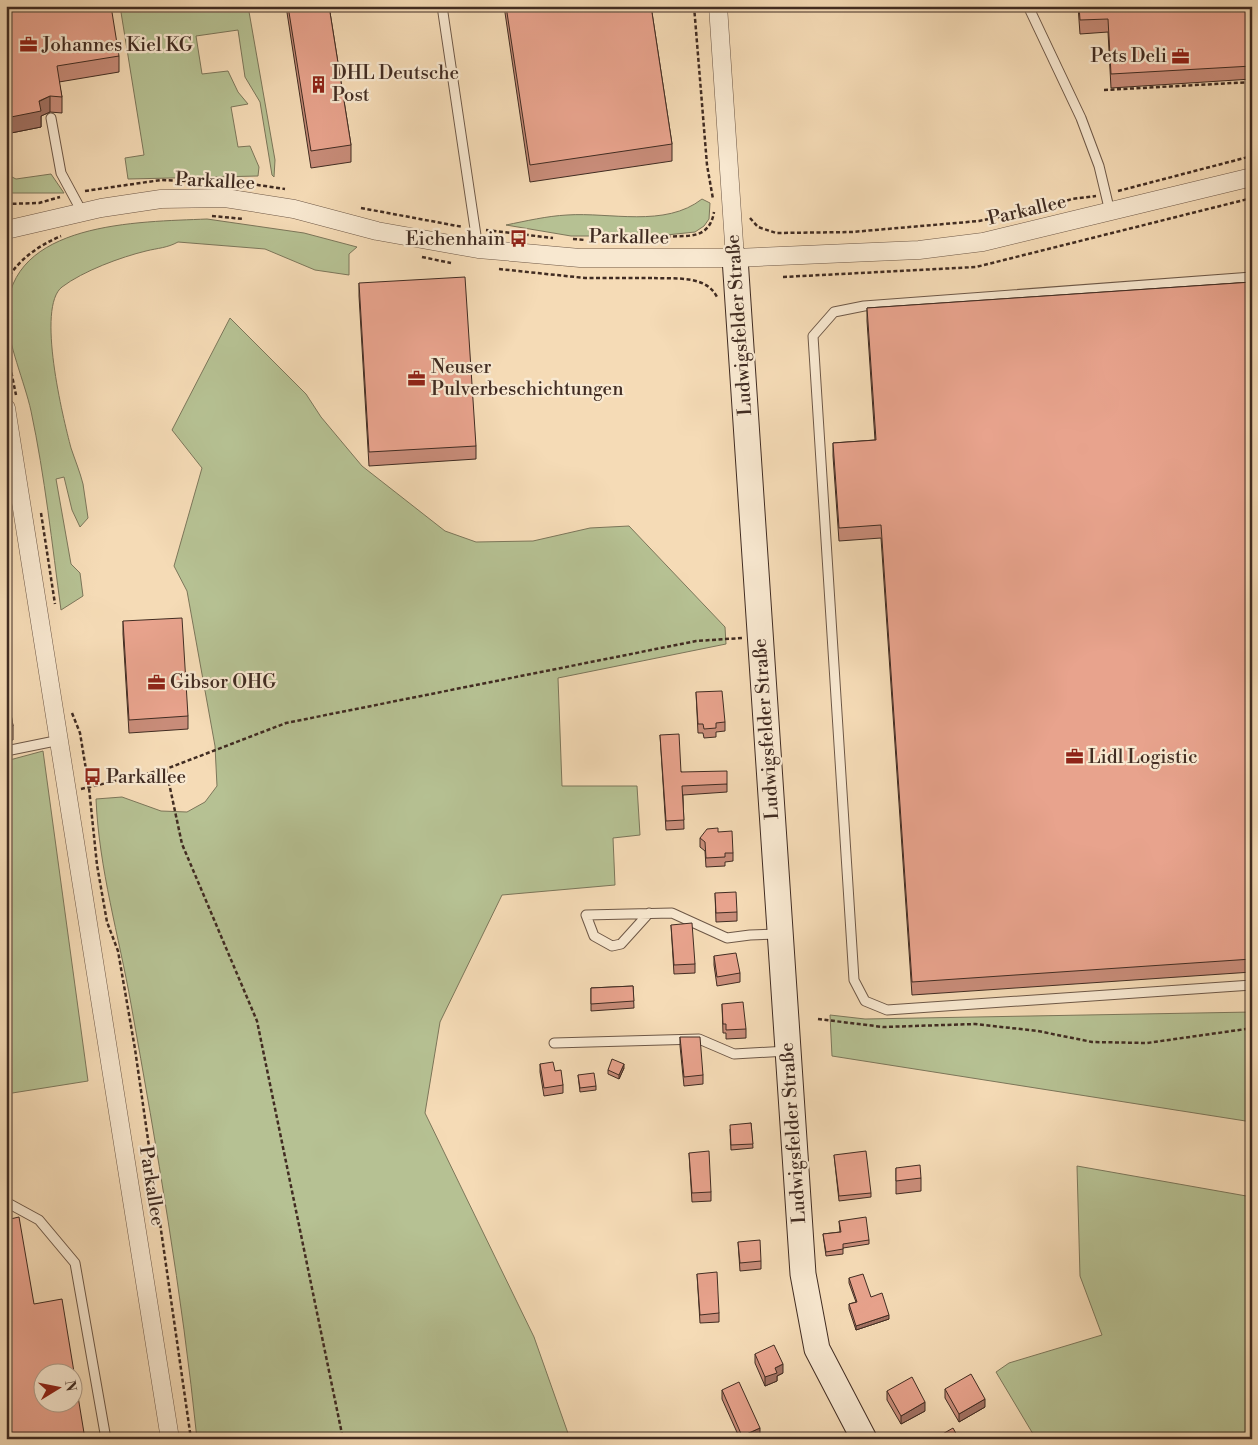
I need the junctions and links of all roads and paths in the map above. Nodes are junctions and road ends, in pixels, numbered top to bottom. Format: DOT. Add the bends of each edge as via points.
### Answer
graph roads {
  1 [pos="442,6"];
  2 [pos="694,6"];
  3 [pos="718,6"];
  4 [pos="1028,6"];
  5 [pos="1252,82"];
  6 [pos="1104,90"];
  7 [pos="51,118"];
  8 [pos="1252,156"];
  9 [pos="1252,177"];
  10 [pos="1108,203"];
  11 [pos="82,212"];
  12 [pos="748,213"];
  13 [pos="210,216"];
  14 [pos="250,220"];
  15 [pos="6,230"];
  16 [pos="66,233"];
  17 [pos="776,233"];
  18 [pos="777,240"];
  19 [pos="654,246"];
  20 [pos="478,249"];
  21 [pos="420,257"];
  22 [pos="735,258"];
  23 [pos="954,260"];
  24 [pos="454,263"];
  25 [pos="499,269"];
  26 [pos="955,269"];
  27 [pos="654,271"];
  28 [pos="1252,277"];
  29 [pos="654,278"];
  30 [pos="6,281"];
  31 [pos="719,302"];
  32 [pos="6,347"];
  33 [pos="7,361"];
  34 [pos="12,402"];
  35 [pos="41,510"];
  36 [pos="56,605"];
  37 [pos="759,636"];
  38 [pos="72,711"];
  39 [pos="60,740"];
  40 [pos="6,751"];
  41 [pos="166,769"];
  42 [pos="89,788"];
  43 [pos="68,790"];
  44 [pos="649,913"];
  45 [pos="780,934"];
  46 [pos="1252,985"];
  47 [pos="818,1019"];
  48 [pos="1252,1030"];
  49 [pos="554,1043"];
  50 [pos="788,1051"];
  51 [pos="6,1202"];
  52 [pos="106,1439"];
  53 [pos="170,1439"];
  54 [pos="190,1439"];
  55 [pos="343,1439"];
  56 [pos="864,1439"];
  1 -- 20 [label="lane"];
  2 -- 19 [label="path" via="714,214 701,233 654,239"];
  3 -- 22 [label="street, Ludwigsfelder Straße"];
  4 -- 10 [label="lane" via="1081,118 1099,166"];
  5 -- 6 [label="path"];
  7 -- 11 [label="lane" via="61,173"];
  8 -- 10 [label="path" via="1135,185"];
  9 -- 10 [label="street, Parkallee"];
  10 -- 17 [label="path" via="1072,199 979,221 852,232"];
  10 -- 22 [label="street, Parkallee" via="1025,234 952,246"];
  11 -- 15 [label="street, Parkallee"];
  11 -- 20 [label="street, Parkallee" via="162,199 224,198 294,209 377,231"];
  12 -- 17 [label="path" via="758,227"];
  13 -- 14 [label="path"];
  16 -- 30 [label="path" via="42,244 14,266"];
  17 -- 18 [label="path"];
  20 -- 22 [label="street, Parkallee" via="598,259"];
  21 -- 24 [label="path"];
  22 -- 37 [label="street, Ludwigsfelder Straße"];
  23 -- 26 [label="path"];
  25 -- 29 [label="path" via="585,278"];
  27 -- 29 [label="path"];
  28 -- 46 [label="lane" via="864,306 834,312 813,336 854,980 865,1001 887,1010"];
  29 -- 31 [label="path" via="698,281 715,293"];
  32 -- 33 [label="path"];
  33 -- 34 [label="path"];
  34 -- 39 [label="street, Parkallee"];
  35 -- 36 [label="path"];
  37 -- 41 [label="path" via="696,641 286,722"];
  37 -- 45 [label="street, Ludwigsfelder Straße"];
  38 -- 42 [label="path" via="80,733"];
  39 -- 40 [label="lane"];
  39 -- 43 [label="street, Parkallee"];
  41 -- 42 [label="path"];
  41 -- 55 [label="path" via="182,844 257,1021"];
  42 -- 43 [label="path"];
  42 -- 54 [label="path" via="97,865 106,913 118,951 135,1049"];
  43 -- 53 [label="street, Parkallee"];
  44 -- 44 [label="lane" via="595,915 586,915 594,936 612,946 621,944"];
  44 -- 45 [label="lane" via="672,913 727,938"];
  45 -- 50 [label="street, Ludwigsfelder Straße"];
  47 -- 48 [label="path" via="883,1027 975,1024 1038,1031 1092,1042 1147,1043 1246,1028"];
  49 -- 50 [label="lane" via="699,1039 734,1054"];
  50 -- 56 [label="street, Ludwigsfelder Straße" via="803,1274 809,1315 817,1349"];
  51 -- 52 [label="lane" via="40,1220 75,1263"];
}
